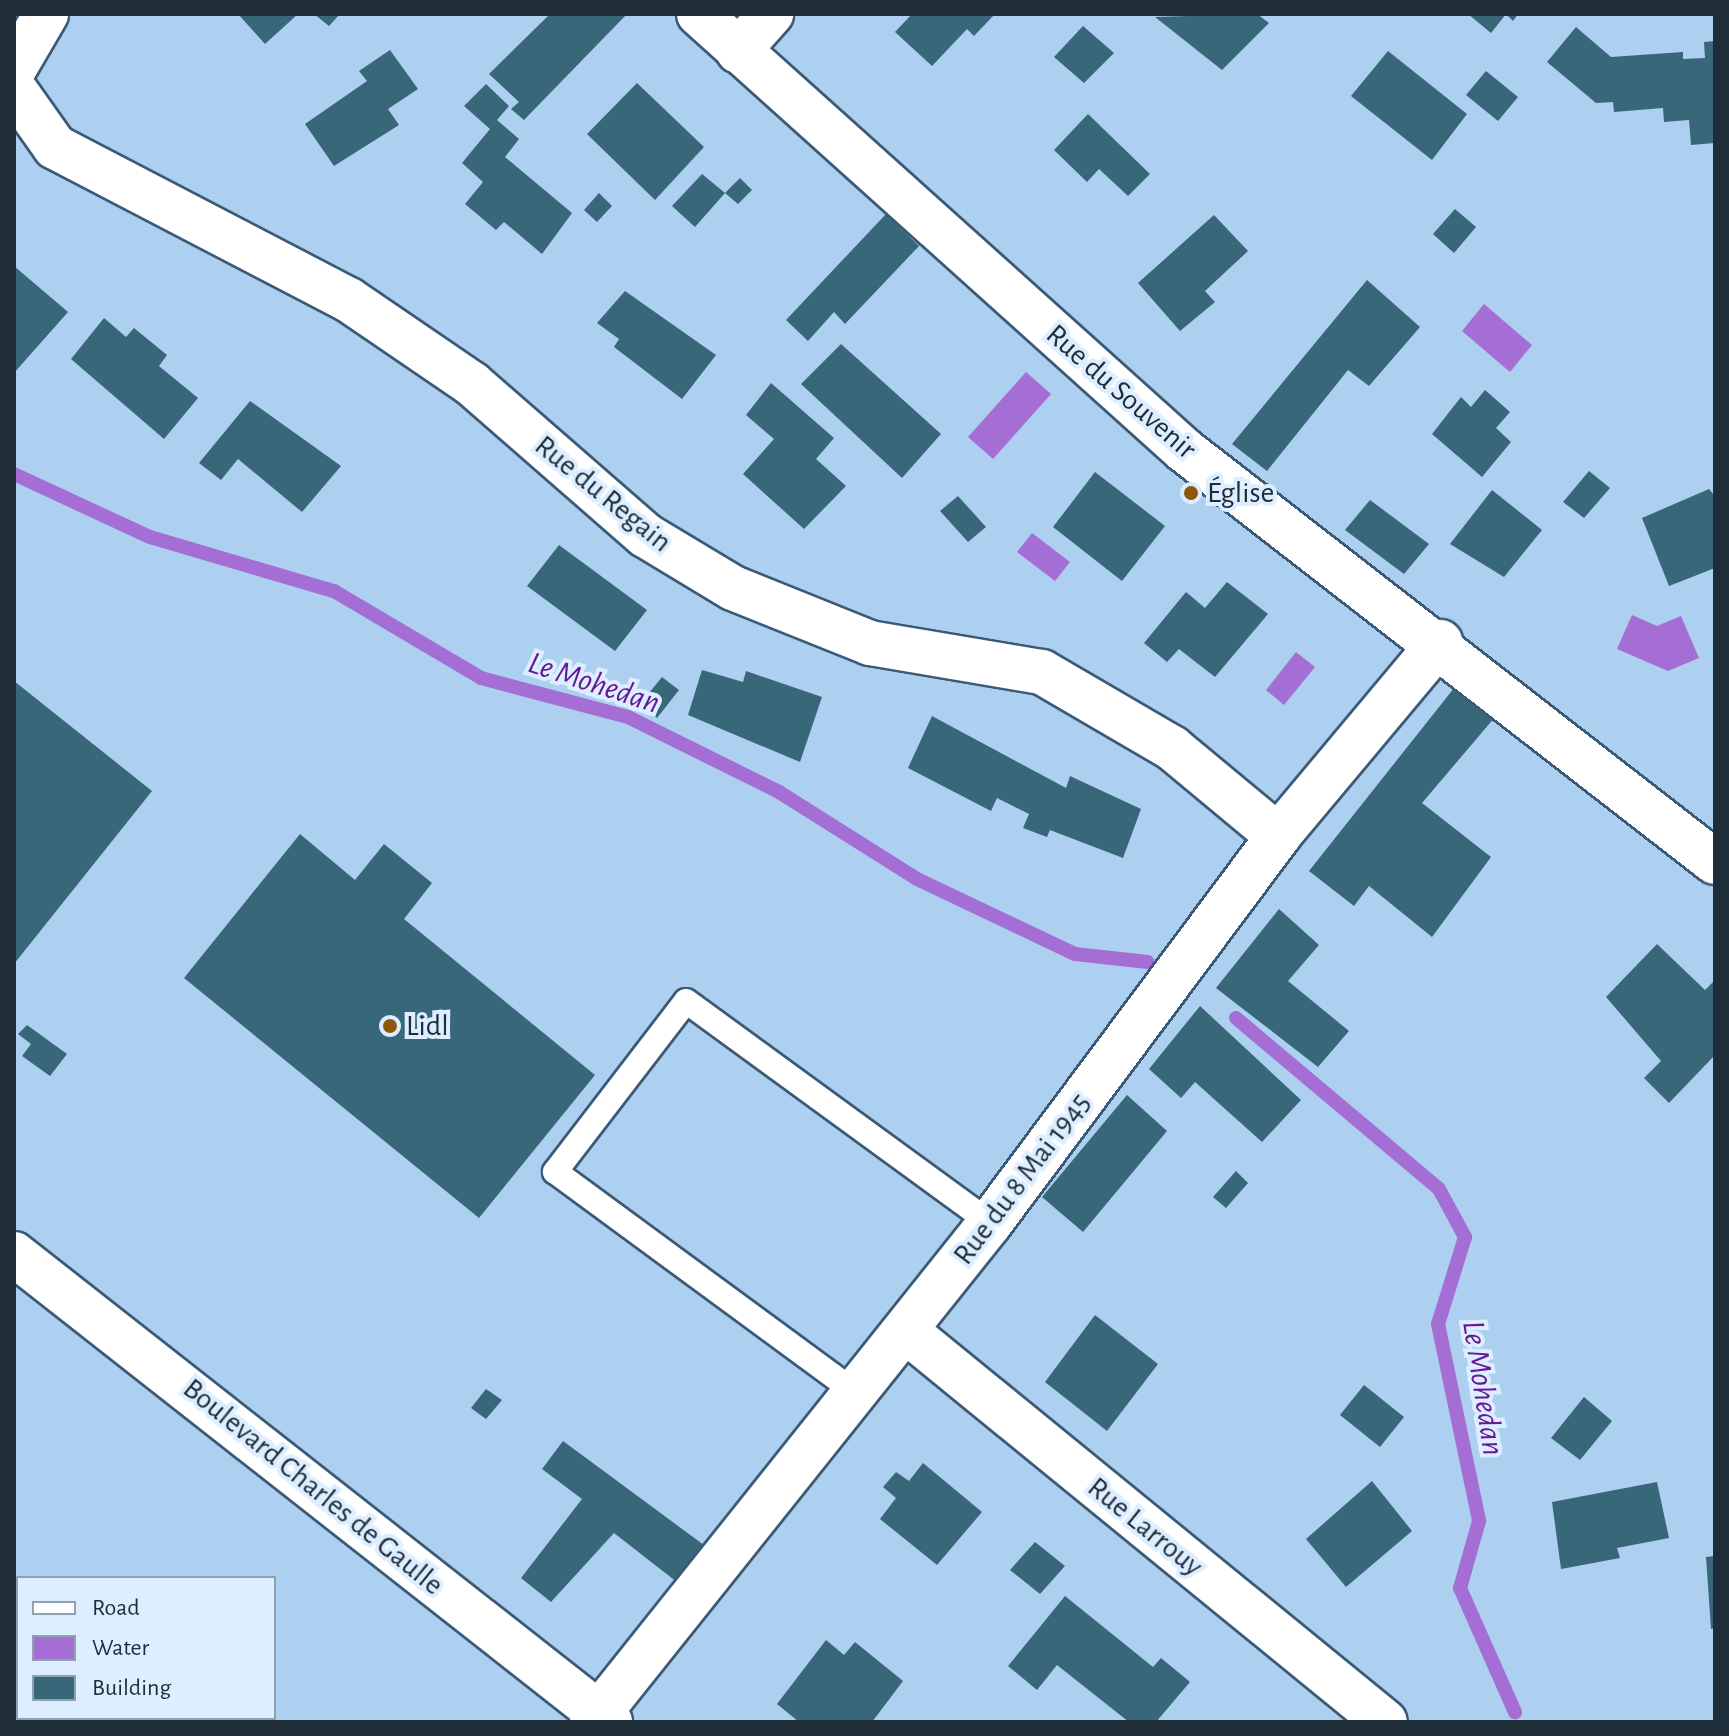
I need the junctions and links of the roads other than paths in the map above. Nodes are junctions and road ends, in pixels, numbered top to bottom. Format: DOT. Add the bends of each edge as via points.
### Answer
graph roads {
  1 [pos="46,14"];
  2 [pos="699,14"];
  3 [pos="771,14"];
  4 [pos="738,51"];
  5 [pos="14,69"];
  6 [pos="14,89"];
  7 [pos="1440,642"];
  8 [pos="1278,836"];
  9 [pos="1715,862"];
  10 [pos="990,1223"];
  11 [pos="14,1254"];
  12 [pos="906,1331"];
  13 [pos="855,1392"];
  14 [pos="594,1720"];
  15 [pos="1385,1722"];
  1 -- 5 [label="street"];
  2 -- 4 [label="street, Rue du Souvenir"];
  3 -- 4 [label="street"];
  4 -- 7 [label="street, Rue du Souvenir" via="1184,450"];
  6 -- 8 [label="street, Rue du Regain" via="55,147 349,300 472,384 645,535 733,588 870,643 1042,672 1172,748"];
  7 -- 8 [label="street, Rue du 8 Mai 1945"];
  7 -- 9 [label="street, Rue du Souvenir"];
  8 -- 10 [label="street, Rue du 8 Mai 1945"];
  10 -- 12 [label="street, Rue du 8 Mai 1945"];
  10 -- 13 [label="lane" via="686,1001 555,1172"];
  11 -- 14 [label="street, Boulevard Charles de Gaulle"];
  12 -- 13 [label="street, Rue du 8 Mai 1945"];
  12 -- 15 [label="street, Rue Larrouy"];
  13 -- 14 [label="street, Rue du 8 Mai 1945"];
}
